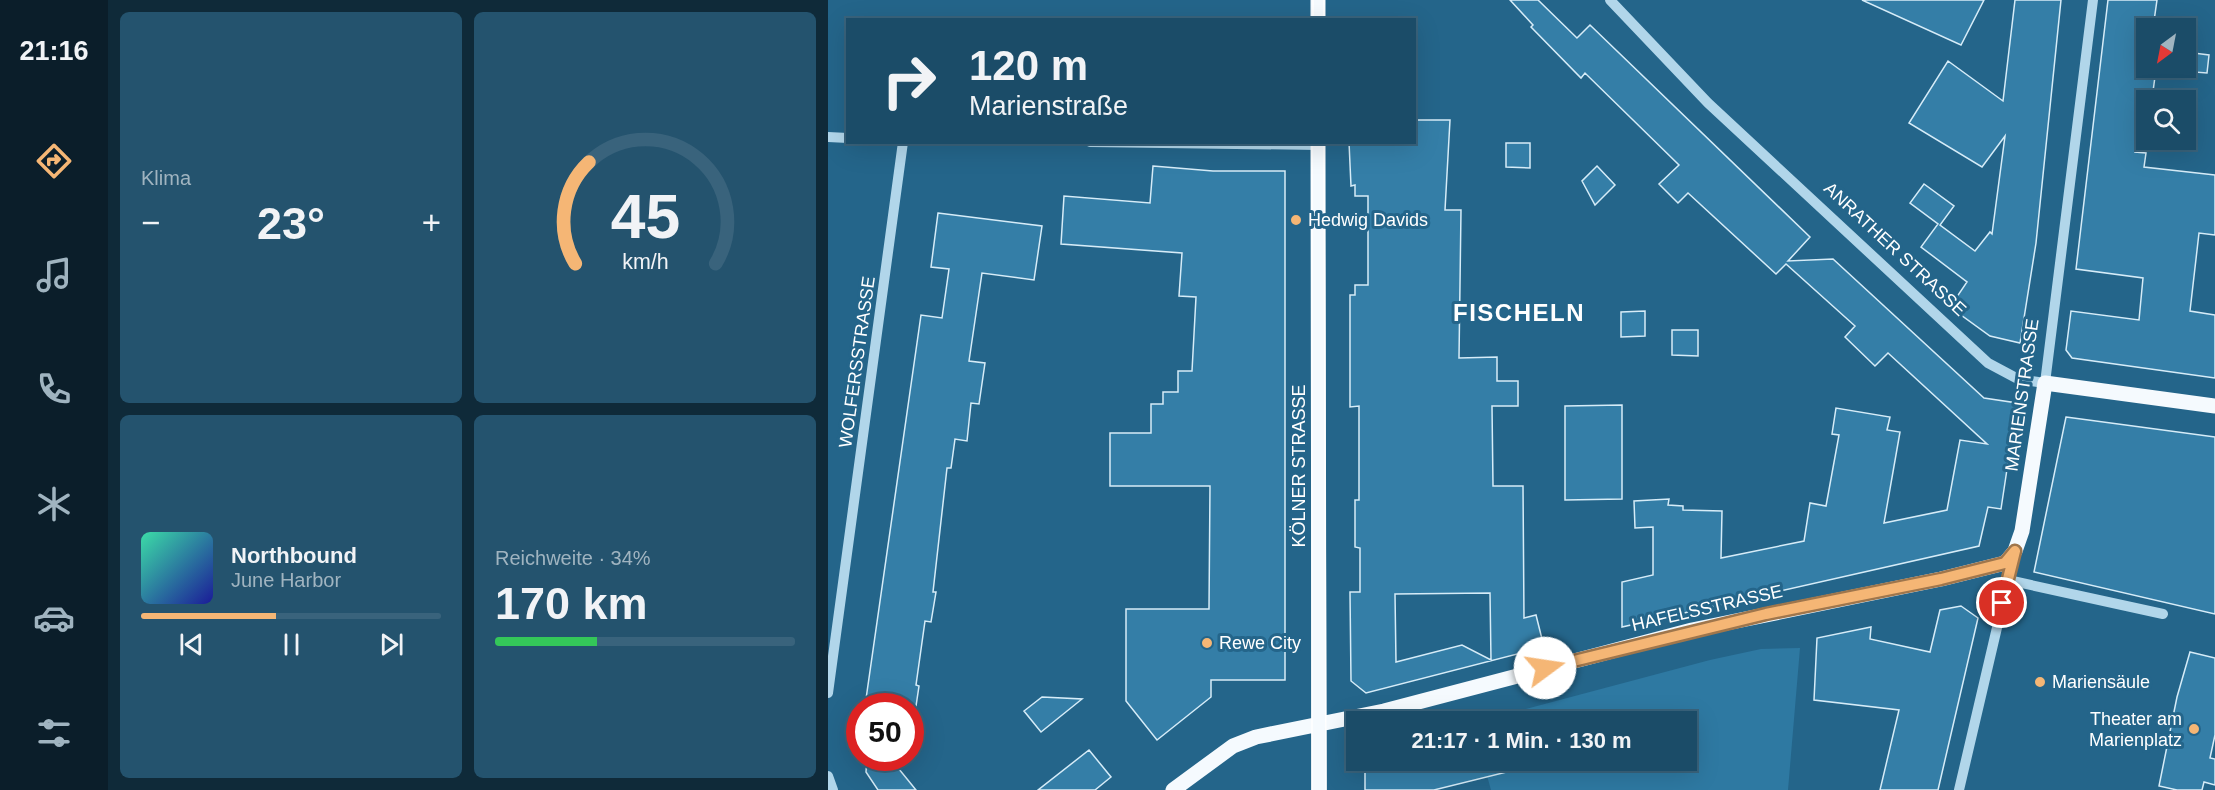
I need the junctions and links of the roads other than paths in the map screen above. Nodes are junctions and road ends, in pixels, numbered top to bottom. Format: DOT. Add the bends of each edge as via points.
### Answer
graph roads {
  1 [pos="1318,0"];
  2 [pos="1610,0"];
  3 [pos="2093,0"];
  4 [pos="1318,18"];
  5 [pos="828,137"];
  6 [pos="846,138"];
  7 [pos="903,144"];
  8 [pos="1318,144"];
  9 [pos="2045,383"];
  10 [pos="2215,406"];
  11 [pos="2015,551"];
  12 [pos="2008,580"];
  13 [pos="2163,614"];
  14 [pos="828,693"];
  15 [pos="1319,726"];
  16 [pos="828,776"];
  17 [pos="832,790"];
  18 [pos="1173,790"];
  19 [pos="1319,790"];
  20 [pos="1959,790"];
  1 -- 4 [label="main road"];
  2 -- 9 [label="street, ANRATHER STRASSE" via="1708,103 1988,363 2018,379"];
  3 -- 9 [label="street, MARIENSTRASSE"];
  5 -- 6 [label="street"];
  7 -- 14 [label="street, WOLFERSSTRASSE"];
  8 -- 15 [label="main road, KÖLNER STRASSE"];
  9 -- 10 [label="main road, ANRATHER STRASSE"];
  9 -- 11 [label="main road, MARIENSTRASSE" via="2022,531"];
  11 -- 12 [label="street, MARIENSTRASSE"];
  11 -- 15 [label="main road, HAFELSSTRASSE" via="2005,563 1692,630"];
  12 -- 13 [label="street"];
  12 -- 20 [label="street, MARIENSTRASSE"];
  15 -- 18 [label="main road, HAFELSSTRASSE" via="1256,737 1233,746"];
  15 -- 19 [label="main road, KÖLNER STRASSE"];
  16 -- 17 [label="street"];
}
